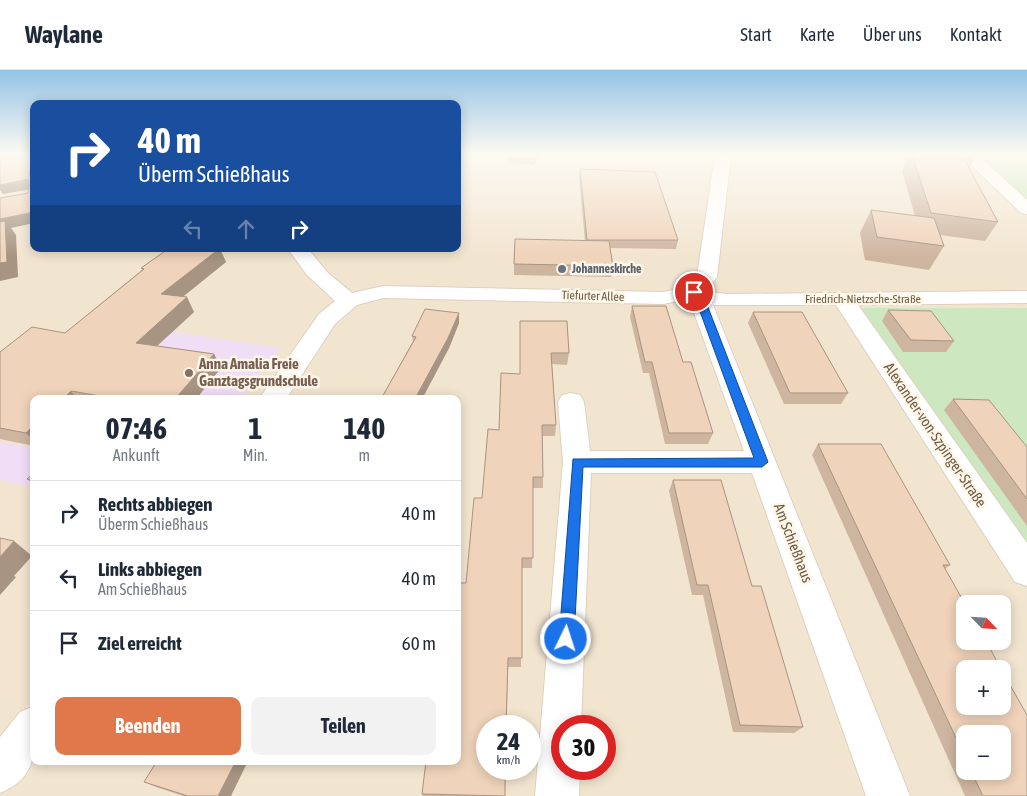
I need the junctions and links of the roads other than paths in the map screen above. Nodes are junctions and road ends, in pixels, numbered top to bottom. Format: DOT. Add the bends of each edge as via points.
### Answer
graph roads {
  1 [pos="718,189"];
  2 [pos="1005,189"];
  3 [pos="1027,209"];
  4 [pos="300,252"];
  5 [pos="697,294"];
  6 [pos="1027,297"];
  7 [pos="843,299"];
  8 [pos="349,300"];
  9 [pos="275,395"];
  10 [pos="571,402"];
  11 [pos="577,462"];
  12 [pos="762,462"];
  13 [pos="1027,571"];
  14 [pos="30,731"];
  15 [pos="0,772"];
  16 [pos="557,796"];
  17 [pos="888,796"];
  1 -- 5 [label="street" via="706,277"];
  2 -- 3 [label="street"];
  4 -- 8 [label="street" via="309,267"];
  5 -- 7 [label="street, Friedrich-Nietzsche-Straße" via="726,300"];
  5 -- 8 [label="street, Tiefurter Allee" via="663,298 383,292"];
  5 -- 12 [label="street, Am Schießhaus"];
  6 -- 7 [label="street, Friedrich-Nietzsche-Straße"];
  7 -- 13 [label="street, Alexander-von-Szpinger-Straße"];
  8 -- 9 [label="street, Tiefurter Allee" via="327,319"];
  10 -- 11 [label="street"];
  11 -- 12 [label="street"];
  11 -- 16 [label="street"];
  12 -- 17 [label="street, Am Schießhaus"];
  14 -- 15 [label="street"];
}
